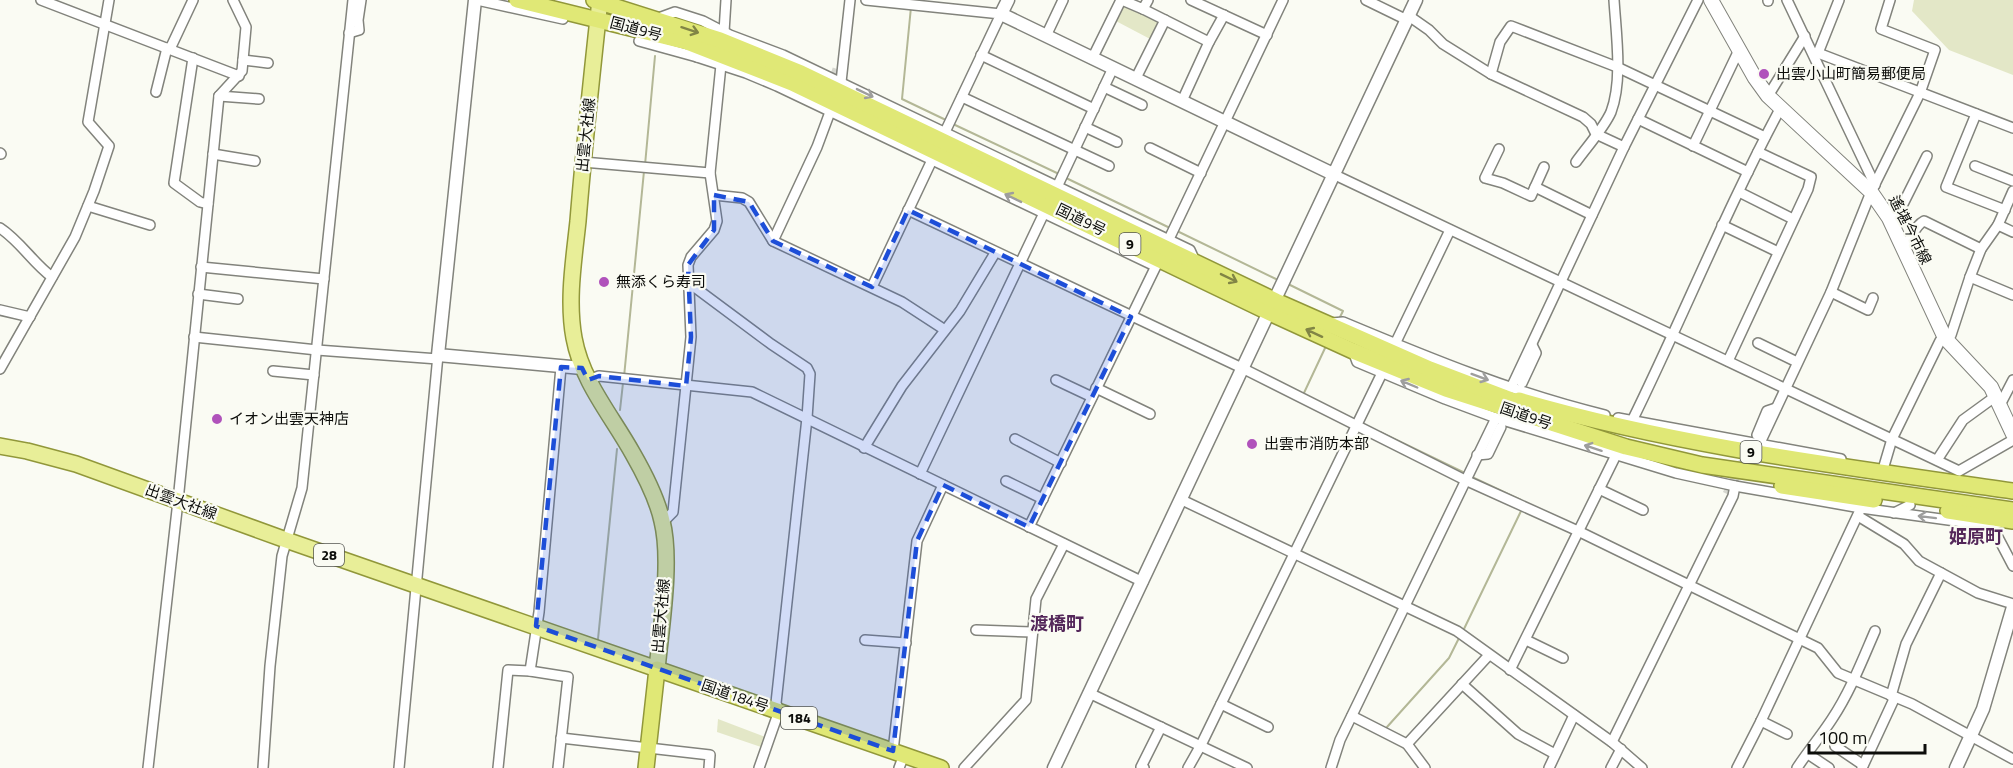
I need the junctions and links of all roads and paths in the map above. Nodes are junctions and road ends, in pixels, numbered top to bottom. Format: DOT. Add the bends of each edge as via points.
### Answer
graph roads {
  1 [pos="41,0"];
  2 [pos="109,0"];
  3 [pos="193,0"];
  4 [pos="233,0"];
  5 [pos="353,0"];
  6 [pos="361,0"];
  7 [pos="476,0"];
  8 [pos="517,0"];
  9 [pos="598,0"];
  10 [pos="726,0"];
  11 [pos="849,0"];
  12 [pos="866,0"];
  13 [pos="974,0"];
  14 [pos="1008,0"];
  15 [pos="1063,0"];
  16 [pos="1121,0"];
  17 [pos="1148,0"];
  18 [pos="1191,0"];
  19 [pos="1283,0"];
  20 [pos="1366,0"];
  21 [pos="1416,0"];
  22 [pos="1614,0"];
  23 [pos="1698,0"];
  24 [pos="1711,0"];
  25 [pos="1787,0"];
  26 [pos="1839,0"];
  27 [pos="1890,0"];
  28 [pos="1143,9"];
  29 [pos="972,11"];
  30 [pos="1001,14"];
  31 [pos="557,15"];
  32 [pos="1224,15"];
  33 [pos="1408,18"];
  34 [pos="597,19"];
  35 [pos="656,19"];
  36 [pos="1165,20"];
  37 [pos="106,24"];
  38 [pos="846,29"];
  39 [pos="724,32"];
  40 [pos="349,33"];
  41 [pos="1267,35"];
  42 [pos="1046,36"];
  43 [pos="1805,36"];
  44 [pos="639,41"];
  45 [pos="687,42"];
  46 [pos="1209,42"];
  47 [pos="168,48"];
  48 [pos="1739,50"];
  49 [pos="1816,54"];
  50 [pos="783,56"];
  51 [pos="981,56"];
  52 [pos="697,57"];
  53 [pos="193,58"];
  54 [pos="766,58"];
  55 [pos="1092,59"];
  56 [pos="243,60"];
  57 [pos="268,63"];
  58 [pos="721,65"];
  59 [pos="1617,67"];
  60 [pos="1113,68"];
  61 [pos="837,69"];
  62 [pos="1491,74"];
  63 [pos="239,76"];
  64 [pos="1136,78"];
  65 [pos="841,82"];
  66 [pos="784,84"];
  67 [pos="1656,85"];
  68 [pos="1104,87"];
  69 [pos="156,92"];
  70 [pos="1920,93"];
  71 [pos="219,96"];
  72 [pos="1768,96"];
  73 [pos="962,97"];
  74 [pos="260,99"];
  75 [pos="1182,100"];
  76 [pos="1142,105"];
  77 [pos="892,106"];
  78 [pos="1780,108"];
  79 [pos="876,109"];
  80 [pos="1094,109"];
  81 [pos="1710,110"];
  82 [pos="826,114"];
  83 [pos="1976,114"];
  84 [pos="1638,119"];
  85 [pos="1226,122"];
  86 [pos="1085,127"];
  87 [pos="2013,128"];
  88 [pos="890,129"];
  89 [pos="870,130"];
  90 [pos="945,132"];
  91 [pos="1596,134"];
  92 [pos="1765,137"];
  93 [pos="1117,142"];
  94 [pos="1693,146"];
  95 [pos="1623,147"];
  96 [pos="1150,148"];
  97 [pos="1498,149"];
  98 [pos="1074,151"];
  99 [pos="1758,152"];
  100 [pos="213,154"];
  101 [pos="1927,156"];
  102 [pos="990,159"];
  103 [pos="932,160"];
  104 [pos="255,161"];
  105 [pos="583,162"];
  106 [pos="1576,162"];
  107 [pos="1109,166"];
  108 [pos="1975,166"];
  109 [pos="1544,167"];
  110 [pos="1201,172"];
  111 [pos="1748,172"];
  112 [pos="710,173"];
  113 [pos="1333,174"];
  114 [pos="993,178"];
  115 [pos="977,181"];
  116 [pos="2013,181"];
  117 [pos="1058,187"];
  118 [pos="1535,188"];
  119 [pos="1873,188"];
  120 [pos="2013,190"];
  121 [pos="1739,192"];
  122 [pos="714,195"];
  123 [pos="208,204"];
  124 [pos="88,206"];
  125 [pos="2008,207"];
  126 [pos="908,210"];
  127 [pos="1100,212"];
  128 [pos="1044,213"];
  129 [pos="1592,215"];
  130 [pos="1889,218"];
  131 [pos="1793,219"];
  132 [pos="150,225"];
  133 [pos="1722,225"];
  134 [pos="1998,225"];
  135 [pos="0,228"];
  136 [pos="1450,230"];
  137 [pos="2013,232"];
  138 [pos="1096,233"];
  139 [pos="1168,239"];
  140 [pos="773,241"];
  141 [pos="1902,249"];
  142 [pos="1981,249"];
  143 [pos="1774,250"];
  144 [pos="995,253"];
  145 [pos="1195,261"];
  146 [pos="1020,264"];
  147 [pos="1155,266"];
  148 [pos="201,267"];
  149 [pos="52,277"];
  150 [pos="1970,277"];
  151 [pos="324,279"];
  152 [pos="1562,282"];
  153 [pos="689,283"];
  154 [pos="872,287"];
  155 [pos="1218,287"];
  156 [pos="1831,292"];
  157 [pos="198,294"];
  158 [pos="2013,295"];
  159 [pos="238,298"];
  160 [pos="1873,298"];
  161 [pos="1273,307"];
  162 [pos="0,310"];
  163 [pos="30,317"];
  164 [pos="1131,317"];
  165 [pos="1327,324"];
  166 [pos="945,330"];
  167 [pos="1674,335"];
  168 [pos="194,337"];
  169 [pos="1946,338"];
  170 [pos="1758,343"];
  171 [pos="1395,344"];
  172 [pos="0,347"];
  173 [pos="1534,349"];
  174 [pos="317,350"];
  175 [pos="10,351"];
  176 [pos="1353,351"];
  177 [pos="438,357"];
  178 [pos="1728,361"];
  179 [pos="1797,362"];
  180 [pos="1446,365"];
  181 [pos="561,367"];
  182 [pos="0,369"];
  183 [pos="1244,369"];
  184 [pos="1430,369"];
  185 [pos="273,371"];
  186 [pos="1382,373"];
  187 [pos="585,374"];
  188 [pos="314,375"];
  189 [pos="1056,380"];
  190 [pos="2013,380"];
  191 [pos="1526,381"];
  192 [pos="686,386"];
  193 [pos="1510,388"];
  194 [pos="1785,388"];
  195 [pos="1446,389"];
  196 [pos="1094,393"];
  197 [pos="1429,393"];
  198 [pos="1493,393"];
  199 [pos="1998,400"];
  200 [pos="1150,414"];
  201 [pos="807,418"];
  202 [pos="1632,421"];
  203 [pos="1498,422"];
  204 [pos="1357,426"];
  205 [pos="1552,430"];
  206 [pos="2013,434"];
  207 [pos="1687,436"];
  208 [pos="1502,438"];
  209 [pos="1015,439"];
  210 [pos="1892,439"];
  211 [pos="1758,440"];
  212 [pos="0,446"];
  213 [pos="864,448"];
  214 [pos="1621,451"];
  215 [pos="1488,453"];
  216 [pos="1809,453"];
  217 [pos="1477,456"];
  218 [pos="1792,459"];
  219 [pos="1937,460"];
  220 [pos="1061,463"];
  221 [pos="1884,466"];
  222 [pos="1682,471"];
  223 [pos="1748,471"];
  224 [pos="920,474"];
  225 [pos="1908,476"];
  226 [pos="1465,480"];
  227 [pos="1006,481"];
  228 [pos="943,485"];
  229 [pos="1735,486"];
  230 [pos="1599,489"];
  231 [pos="2013,491"];
  232 [pos="1727,494"];
  233 [pos="1806,494"];
  234 [pos="1043,499"];
  235 [pos="1182,500"];
  236 [pos="178,501"];
  237 [pos="1910,506"];
  238 [pos="1642,510"];
  239 [pos="1860,512"];
  240 [pos="1894,513"];
  241 [pos="2006,519"];
  242 [pos="663,522"];
  243 [pos="1720,523"];
  244 [pos="1029,527"];
  245 [pos="1578,531"];
  246 [pos="286,540"];
  247 [pos="1064,544"];
  248 [pos="1296,553"];
  249 [pos="2013,566"];
  250 [pos="1941,573"];
  251 [pos="1143,582"];
  252 [pos="415,584"];
  253 [pos="1689,585"];
  254 [pos="2013,606"];
  255 [pos="1405,607"];
  256 [pos="536,626"];
  257 [pos="976,630"];
  258 [pos="1032,632"];
  259 [pos="1875,632"];
  260 [pos="1799,639"];
  261 [pos="866,640"];
  262 [pos="1526,640"];
  263 [pos="906,643"];
  264 [pos="2000,654"];
  265 [pos="1489,655"];
  266 [pos="1563,658"];
  267 [pos="2013,659"];
  268 [pos="657,669"];
  269 [pos="530,670"];
  270 [pos="1510,670"];
  271 [pos="1854,680"];
  272 [pos="1462,684"];
  273 [pos="1089,693"];
  274 [pos="1893,696"];
  275 [pos="1221,704"];
  276 [pos="779,711"];
  277 [pos="1574,715"];
  278 [pos="1352,717"];
  279 [pos="1761,721"];
  280 [pos="1161,727"];
  281 [pos="1268,727"];
  282 [pos="1787,734"];
  283 [pos="1972,737"];
  284 [pos="561,738"];
  285 [pos="1612,742"];
  286 [pos="1407,744"];
  287 [pos="1201,746"];
  288 [pos="1835,746"];
  289 [pos="648,748"];
  290 [pos="1621,749"];
  291 [pos="1555,754"];
  292 [pos="1811,756"];
  293 [pos="899,758"];
  294 [pos="2013,759"];
  295 [pos="1862,767"];
  296 [pos="148,768"];
  297 [pos="263,768"];
  298 [pos="399,768"];
  299 [pos="498,768"];
  300 [pos="558,768"];
  301 [pos="646,768"];
  302 [pos="709,768"];
  303 [pos="759,768"];
  304 [pos="941,768"];
  305 [pos="964,768"];
  306 [pos="1054,768"];
  307 [pos="1144,768"];
  308 [pos="1188,768"];
  309 [pos="1247,768"];
  310 [pos="1330,768"];
  311 [pos="1425,768"];
  312 [pos="1549,768"];
  313 [pos="1611,768"];
  314 [pos="1642,768"];
  315 [pos="1737,768"];
  316 [pos="1797,768"];
  317 [pos="1829,768"];
  318 [pos="1956,768"];
  1 -- 37 [label="street"];
  2 -- 37 [label="street"];
  3 -- 47 [label="street"];
  4 -- 56 [label="street" via="246,27"];
  5 -- 40 [label="street"];
  6 -- 40 [label="street" via="359,30"];
  7 -- 31 [label="street"];
  7 -- 177 [label="street"];
  8 -- 31 [label="highway, 国道9号 / 9"];
  9 -- 34 [label="main road, 出雲大社線"];
  9 -- 35 [label="highway, 国道9号 / 9"];
  10 -- 39 [label="street"];
  11 -- 38 [label="street"];
  12 -- 29 [label="street"];
  13 -- 29 [label="street"];
  14 -- 30 [label="street"];
  15 -- 42 [label="street"];
  16 -- 28 [label="street"];
  16 -- 55 [label="street"];
  17 -- 28 [label="street"];
  18 -- 32 [label="street"];
  19 -- 41 [label="street"];
  20 -- 33 [label="street"];
  21 -- 33 [label="street"];
  22 -- 59 [label="street"];
  23 -- 67 [label="street"];
  24 -- 48 [label="main road, 遙堪今市線"];
  25 -- 43 [label="street"];
  26 -- 49 [label="street"];
  27 -- 70 [label="street" via="1881,29 1935,50"];
  28 -- 36 [label="street"];
  29 -- 30 [label="street"];
  30 -- 42 [label="street"];
  30 -- 51 [label="street"];
  31 -- 34 [label="highway, 国道9号 / 9"];
  32 -- 41 [label="street"];
  32 -- 46 [label="street"];
  33 -- 62 [label="street"];
  33 -- 113 [label="street"];
  34 -- 45 [label="highway, 国道9号 / 9"];
  34 -- 105 [label="main road, 出雲大社線"];
  35 -- 39 [label="street" via="675,12"];
  35 -- 54 [label="highway, 国道9号 / 9, one-way"];
  36 -- 46 [label="street"];
  36 -- 64 [label="street"];
  37 -- 47 [label="street"];
  37 -- 124 [label="street" via="87,122 109,146"];
  38 -- 61 [label="street" via="840,35"];
  38 -- 65 [label="street"];
  39 -- 50 [label="street"];
  40 -- 151 [label="street"];
  41 -- 85 [label="street"];
  42 -- 55 [label="street"];
  43 -- 49 [label="street"];
  43 -- 72 [label="street"];
  44 -- 52 [label="street"];
  45 -- 52 [label="street"];
  45 -- 66 [label="highway, 国道9号 / 9"];
  46 -- 75 [label="street"];
  47 -- 53 [label="street"];
  47 -- 69 [label="street"];
  48 -- 72 [label="main road, 遙堪今市線"];
  48 -- 81 [label="street"];
  49 -- 70 [label="street"];
  49 -- 119 [label="street"];
  50 -- 54 [label="street"];
  50 -- 65 [label="street"];
  51 -- 73 [label="street"];
  51 -- 80 [label="street"];
  52 -- 58 [label="street"];
  53 -- 63 [label="street"];
  53 -- 123 [label="street" via="174,183"];
  54 -- 79 [label="highway, 国道9号 / 9"];
  55 -- 60 [label="street"];
  56 -- 57 [label="street"];
  56 -- 63 [label="street"];
  58 -- 66 [label="street"];
  58 -- 112 [label="street"];
  59 -- 62 [label="street" via="1510,26 1500,42"];
  59 -- 67 [label="street"];
  59 -- 91 [label="street" via="1610,113"];
  60 -- 64 [label="street"];
  60 -- 68 [label="street"];
  62 -- 91 [label="street" via="1583,117"];
  63 -- 71 [label="street"];
  64 -- 75 [label="street"];
  65 -- 77 [label="street, one-way"];
  66 -- 82 [label="street"];
  66 -- 88 [label="highway, 国道9号 / 9"];
  67 -- 81 [label="street"];
  67 -- 84 [label="street"];
  68 -- 76 [label="street"];
  68 -- 80 [label="street"];
  70 -- 83 [label="street"];
  70 -- 119 [label="street"];
  71 -- 74 [label="street"];
  71 -- 100 [label="street"];
  72 -- 78 [label="main road, 遙堪今市線"];
  73 -- 90 [label="street"];
  73 -- 98 [label="street"];
  75 -- 85 [label="street"];
  77 -- 79 [label="street"];
  77 -- 90 [label="street"];
  78 -- 92 [label="street"];
  78 -- 119 [label="main road, 遙堪今市線"];
  79 -- 102 [label="highway, 国道9号 / 9"];
  80 -- 86 [label="street"];
  81 -- 92 [label="street"];
  81 -- 94 [label="street"];
  82 -- 89 [label="street"];
  82 -- 140 [label="street" via="813,155"];
  83 -- 87 [label="street"];
  83 -- 125 [label="street" via="1946,187"];
  84 -- 94 [label="street"];
  84 -- 95 [label="street"];
  85 -- 110 [label="street"];
  85 -- 113 [label="street"];
  86 -- 93 [label="street"];
  86 -- 98 [label="street"];
  88 -- 89 [label="street"];
  88 -- 114 [label="highway, 国道9号 / 9"];
  89 -- 103 [label="street"];
  90 -- 102 [label="street"];
  91 -- 95 [label="street"];
  91 -- 106 [label="street"];
  92 -- 99 [label="street"];
  94 -- 111 [label="street"];
  95 -- 129 [label="street"];
  96 -- 110 [label="street"];
  97 -- 118 [label="street" via="1485,178 1531,196"];
  98 -- 107 [label="street"];
  98 -- 117 [label="street"];
  99 -- 111 [label="street"];
  99 -- 131 [label="street" via="1811,177"];
  100 -- 104 [label="street"];
  100 -- 123 [label="street"];
  101 -- 130 [label="street" via="1898,214"];
  102 -- 117 [label="street"];
  102 -- 127 [label="highway, 国道9号 / 9"];
  103 -- 115 [label="street"];
  103 -- 126 [label="street"];
  105 -- 112 [label="street"];
  105 -- 187 [label="main road, 出雲大社線" via="571,309 574,339"];
  108 -- 116 [label="street"];
  109 -- 118 [label="street"];
  110 -- 139 [label="street"];
  111 -- 121 [label="street"];
  112 -- 122 [label="street"];
  113 -- 136 [label="street"];
  113 -- 161 [label="street"];
  114 -- 115 [label="street"];
  114 -- 138 [label="highway, 国道9号 / 9"];
  128 -- 115 [label="street, one-way"];
  117 -- 127 [label="street"];
  118 -- 129 [label="street"];
  119 -- 130 [label="main road, 遙堪今市線"];
  119 -- 156 [label="street"];
  120 -- 125 [label="street"];
  121 -- 131 [label="street"];
  121 -- 133 [label="street"];
  122 -- 140 [label="street" via="749,202"];
  122 -- 153 [label="street" via="717,222 691,257"];
  123 -- 148 [label="street"];
  124 -- 132 [label="street"];
  124 -- 149 [label="street"];
  125 -- 134 [label="street"];
  126 -- 144 [label="street"];
  126 -- 154 [label="street"];
  127 -- 139 [label="street"];
  127 -- 145 [label="highway, 国道9号 / 9"];
  128 -- 138 [label="street"];
  128 -- 146 [label="street"];
  129 -- 152 [label="street"];
  130 -- 141 [label="main road, 遙堪今市線"];
  131 -- 178 [label="street"];
  133 -- 143 [label="street"];
  133 -- 167 [label="street"];
  134 -- 137 [label="street"];
  134 -- 142 [label="street"];
  135 -- 149 [label="street"];
  136 -- 152 [label="street"];
  136 -- 171 [label="street"];
  138 -- 147 [label="street"];
  138 -- 155 [label="highway, 国道9号 / 9"];
  139 -- 145 [label="street" via="1190,250"];
  140 -- 154 [label="street"];
  141 -- 142 [label="street" via="1924,221"];
  141 -- 169 [label="main road, 遙堪今市線"];
  142 -- 150 [label="street"];
  144 -- 146 [label="street"];
  144 -- 166 [label="street"];
  145 -- 161 [label="highway, 国道9号 / 9, one-way"];
  146 -- 164 [label="street"];
  146 -- 224 [label="street"];
  147 -- 155 [label="street" via="1206,290"];
  147 -- 164 [label="street"];
  148 -- 151 [label="street"];
  148 -- 157 [label="street"];
  149 -- 163 [label="street"];
  150 -- 158 [label="street"];
  150 -- 169 [label="street" via="1951,335"];
  151 -- 174 [label="street"];
  152 -- 167 [label="street"];
  152 -- 173 [label="street"];
  153 -- 192 [label="street" via="691,337"];
  153 -- 201 [label="street" via="807,368"];
  154 -- 166 [label="street"];
  155 -- 161 [label="highway, 国道9号 / 9"];
  156 -- 160 [label="street" via="1868,310"];
  156 -- 179 [label="street"];
  157 -- 159 [label="street"];
  157 -- 168 [label="street"];
  161 -- 165 [label="highway, 国道9号 / 9"];
  176 -- 161 [label="highway, 国道9号 / 9, one-way"];
  161 -- 183 [label="street"];
  162 -- 163 [label="street"];
  163 -- 175 [label="street"];
  164 -- 183 [label="street"];
  164 -- 196 [label="street"];
  165 -- 171 [label="street" via="1343,322"];
  165 -- 184 [label="highway, 国道9号 / 9"];
  166 -- 213 [label="street" via="902,386"];
  167 -- 178 [label="street"];
  167 -- 202 [label="street"];
  168 -- 174 [label="street"];
  168 -- 236 [label="street"];
  169 -- 199 [label="main road, 遙堪今市線" via="1986,380"];
  169 -- 210 [label="street" via="1940,341"];
  170 -- 179 [label="street"];
  171 -- 180 [label="street"];
  172 -- 175 [label="street"];
  173 -- 191 [label="street"];
  173 -- 193 [label="street"];
  174 -- 177 [label="street"];
  174 -- 188 [label="street"];
  175 -- 182 [label="street"];
  176 -- 186 [label="street" via="1357,362"];
  176 -- 195 [label="highway, 国道9号 / 9"];
  177 -- 181 [label="street"];
  177 -- 252 [label="street"];
  178 -- 194 [label="street"];
  179 -- 194 [label="street"];
  180 -- 184 [label="street"];
  180 -- 193 [label="street, one-way"];
  181 -- 187 [label="street"];
  181 -- 256 [label="street"];
  183 -- 204 [label="street"];
  183 -- 235 [label="street"];
  184 -- 198 [label="highway, 国道9号 / 9"];
  185 -- 188 [label="street"];
  197 -- 186 [label="street, one-way"];
  186 -- 204 [label="street"];
  187 -- 192 [label="street"];
  187 -- 242 [label="main road, 出雲大社線" via="633,454"];
  188 -- 246 [label="street" via="302,488"];
  189 -- 196 [label="street"];
  190 -- 199 [label="street"];
  192 -- 201 [label="street" via="752,392"];
  192 -- 242 [label="street" via="673,512"];
  193 -- 202 [label="street"];
  194 -- 210 [label="street"];
  194 -- 211 [label="street"];
  195 -- 197 [label="street"];
  195 -- 205 [label="highway, 国道9号 / 9"];
  196 -- 200 [label="street"];
  196 -- 220 [label="street"];
  197 -- 203 [label="street"];
  198 -- 207 [label="highway, 9" via="1558,411"];
  198 -- 223 [label="highway, 国道9号 / 9" via="1604,434"];
  199 -- 206 [label="main road, 遙堪今市線"];
  199 -- 219 [label="street" via="1964,420"];
  201 -- 213 [label="street"];
  201 -- 276 [label="street" via="776,703"];
  202 -- 207 [label="street"];
  203 -- 205 [label="street"];
  203 -- 215 [label="street"];
  203 -- 217 [label="street"];
  204 -- 226 [label="street"];
  204 -- 248 [label="street"];
  214 -- 205 [label="highway, 国道9号 / 9, one-way"];
  206 -- 219 [label="street" via="1959,471"];
  207 -- 211 [label="street"];
  207 -- 218 [label="highway, 9"];
  208 -- 215 [label="street" via="1495,453"];
  209 -- 220 [label="street"];
  210 -- 219 [label="street"];
  210 -- 221 [label="street"];
  211 -- 216 [label="street"];
  212 -- 236 [label="main road, 出雲大社線 / 28" via="76,464"];
  213 -- 224 [label="street"];
  214 -- 222 [label="highway, 9" via="1656,459"];
  214 -- 223 [label="highway, 国道9号 / 9"];
  214 -- 230 [label="street"];
  215 -- 217 [label="street"];
  216 -- 218 [label="street"];
  216 -- 221 [label="street"];
  217 -- 226 [label="street"];
  218 -- 225 [label="highway, 9"];
  220 -- 234 [label="street"];
  221 -- 225 [label="street" via="1898,467"];
  222 -- 229 [label="street"];
  222 -- 233 [label="highway, 9"];
  223 -- 241 [label="highway, 国道9号 / 9" via="1951,501"];
  224 -- 228 [label="street"];
  225 -- 231 [label="highway, 9"];
  226 -- 245 [label="street"];
  226 -- 255 [label="street"];
  227 -- 234 [label="street"];
  228 -- 244 [label="street"];
  228 -- 263 [label="street" via="917,541"];
  229 -- 233 [label="street"];
  229 -- 243 [label="street"];
  230 -- 238 [label="street"];
  230 -- 245 [label="street"];
  232 -- 243 [label="street" via="1717,515"];
  233 -- 237 [label="highway, 9"];
  233 -- 239 [label="street"];
  234 -- 244 [label="street"];
  235 -- 248 [label="street"];
  235 -- 251 [label="street"];
  236 -- 246 [label="main road, 出雲大社線 / 28"];
  236 -- 296 [label="street"];
  237 -- 240 [label="street"];
  237 -- 241 [label="highway, 9"];
  239 -- 240 [label="street"];
  239 -- 250 [label="street" via="1904,544 1919,561"];
  239 -- 260 [label="street"];
  241 -- 240 [label="street, one-way"];
  241 -- 249 [label="street"];
  242 -- 268 [label="main road, 出雲大社線" via="665,585"];
  243 -- 253 [label="street"];
  244 -- 247 [label="street"];
  245 -- 253 [label="street"];
  245 -- 262 [label="street"];
  246 -- 252 [label="main road, 出雲大社線 / 28"];
  246 -- 297 [label="street" via="270,666"];
  247 -- 251 [label="street"];
  247 -- 258 [label="street" via="1036,599"];
  248 -- 255 [label="street"];
  248 -- 275 [label="street"];
  250 -- 254 [label="street"];
  250 -- 274 [label="street" via="1906,644"];
  251 -- 273 [label="street"];
  252 -- 256 [label="main road, 出雲大社線 / 28"];
  252 -- 298 [label="street"];
  253 -- 260 [label="street"];
  253 -- 285 [label="street"];
  254 -- 264 [label="street"];
  255 -- 265 [label="street" via="1456,631"];
  255 -- 278 [label="street"];
  256 -- 268 [label="main road, 出雲大社線 / 28"];
  256 -- 269 [label="street"];
  257 -- 258 [label="street"];
  258 -- 305 [label="street" via="1026,700"];
  259 -- 271 [label="street"];
  260 -- 271 [label="street" via="1818,648 1838,673"];
  260 -- 279 [label="street"];
  261 -- 263 [label="street"];
  262 -- 266 [label="street"];
  262 -- 270 [label="street"];
  263 -- 293 [label="street"];
  264 -- 267 [label="street"];
  264 -- 283 [label="street"];
  265 -- 270 [label="street"];
  265 -- 272 [label="street"];
  268 -- 276 [label="highway, 国道184号 / 184"];
  268 -- 289 [label="highway"];
  269 -- 284 [label="street" via="568,677"];
  269 -- 299 [label="street" via="508,670"];
  270 -- 277 [label="street"];
  271 -- 274 [label="street"];
  271 -- 316 [label="street"];
  272 -- 286 [label="street"];
  272 -- 291 [label="street" via="1518,734"];
  273 -- 280 [label="street"];
  273 -- 306 [label="street"];
  274 -- 283 [label="street"];
  274 -- 295 [label="street"];
  275 -- 281 [label="street"];
  275 -- 287 [label="street"];
  276 -- 293 [label="highway, 国道184号 / 184"];
  276 -- 303 [label="street"];
  277 -- 285 [label="street"];
  277 -- 291 [label="street"];
  278 -- 286 [label="street"];
  278 -- 310 [label="street"];
  279 -- 282 [label="street"];
  279 -- 315 [label="street"];
  280 -- 287 [label="street"];
  280 -- 307 [label="street" via="1141,767"];
  283 -- 294 [label="street"];
  283 -- 318 [label="street"];
  284 -- 289 [label="street"];
  284 -- 300 [label="street"];
  285 -- 290 [label="street"];
  286 -- 311 [label="street"];
  287 -- 308 [label="street"];
  287 -- 309 [label="street"];
  288 -- 295 [label="street"];
  289 -- 301 [label="highway"];
  289 -- 302 [label="street" via="710,755"];
  290 -- 313 [label="street"];
  290 -- 314 [label="street"];
  291 -- 312 [label="street"];
  292 -- 317 [label="street"];
  293 -- 304 [label="highway, 国道184号 / 184"];
}
